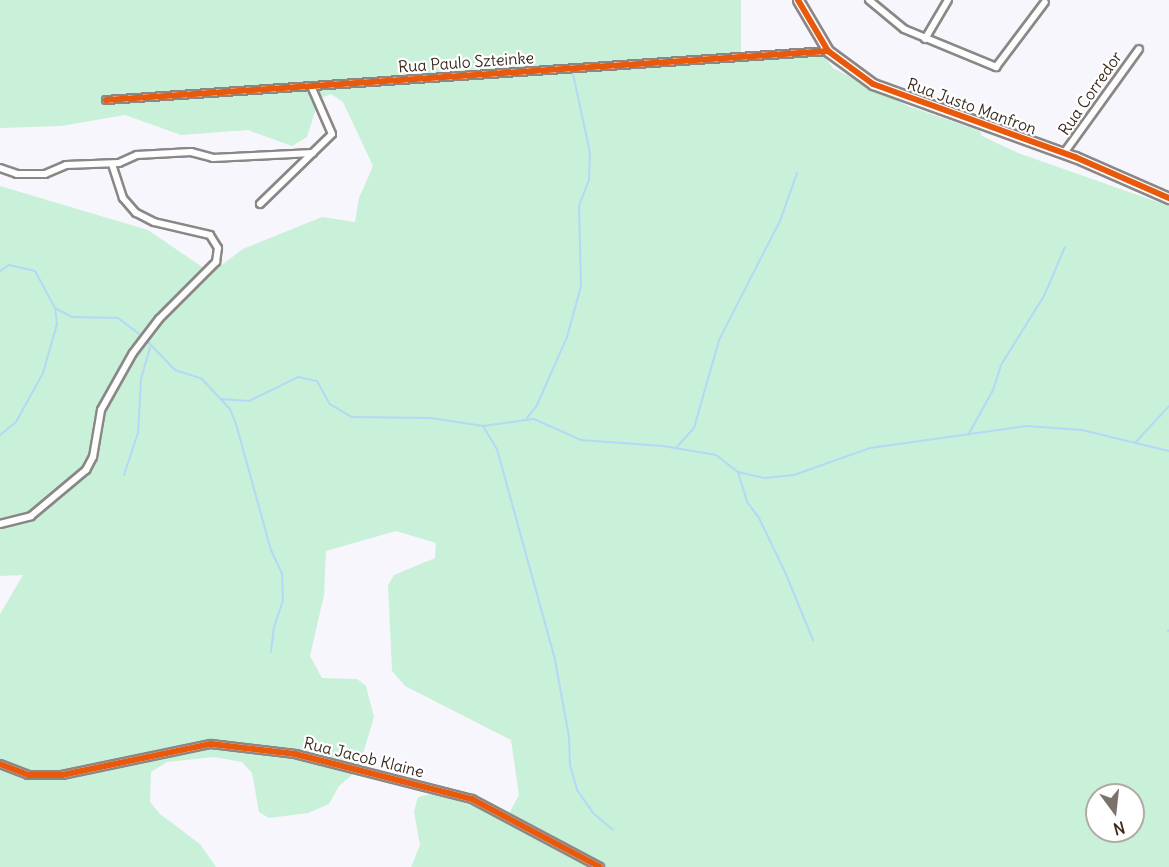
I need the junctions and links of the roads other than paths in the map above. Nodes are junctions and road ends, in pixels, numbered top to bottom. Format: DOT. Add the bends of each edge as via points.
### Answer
graph roads {
  1 [pos="798,0"];
  2 [pos="869,0"];
  3 [pos="948,0"];
  4 [pos="1045,2"];
  5 [pos="924,39"];
  6 [pos="1139,49"];
  7 [pos="828,51"];
  8 [pos="311,86"];
  9 [pos="106,100"];
  10 [pos="313,153"];
  11 [pos="1064,153"];
  12 [pos="112,164"];
  13 [pos="0,168"];
  14 [pos="1169,198"];
  15 [pos="260,204"];
  16 [pos="0,524"];
  17 [pos="0,764"];
  18 [pos="600,867"];
  1 -- 7 [label="street, Rua Justo Manfron"];
  2 -- 5 [label="street" via="894,24"];
  3 -- 5 [label="street"];
  4 -- 5 [label="street" via="996,67"];
  6 -- 11 [label="street, Rua Corredor"];
  7 -- 8 [label="street, Rua Paulo Szteinke"];
  7 -- 11 [label="street, Rua Justo Manfron" via="847,68 889,91"];
  8 -- 9 [label="street, Rua Paulo Szteinke"];
  8 -- 10 [label="street" via="332,131"];
  10 -- 12 [label="street" via="213,158 187,152 138,155"];
  10 -- 15 [label="street"];
  11 -- 14 [label="street, Rua Justo Manfron"];
  12 -- 13 [label="street" via="66,165 45,174 17,174"];
  12 -- 16 [label="street" via="123,198 136,213 162,224 203,230 215,241 216,262 159,319 127,363 101,410 93,457 86,470 31,516"];
  17 -- 18 [label="street, Rua Jacob Klaine" via="28,775 62,774 211,744 295,754 472,799"];
}
